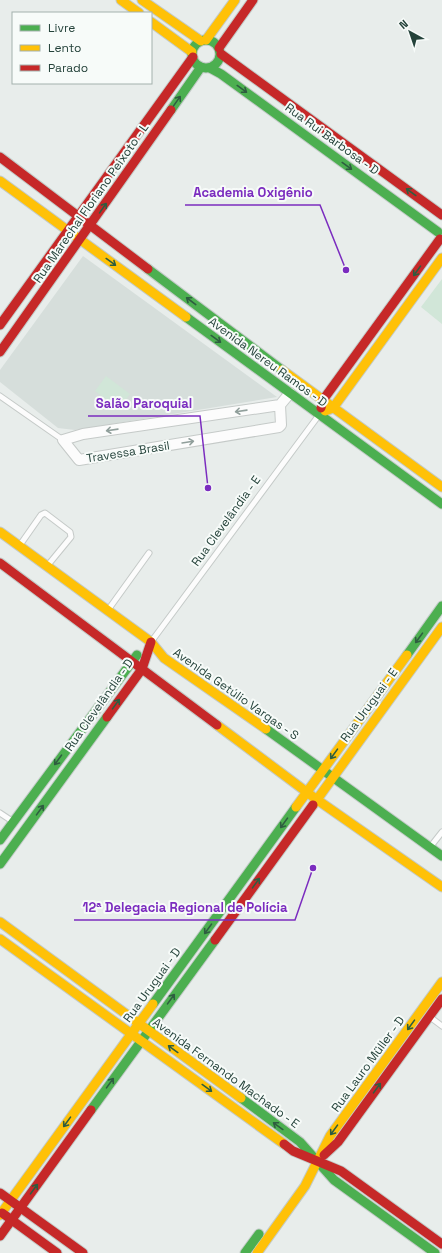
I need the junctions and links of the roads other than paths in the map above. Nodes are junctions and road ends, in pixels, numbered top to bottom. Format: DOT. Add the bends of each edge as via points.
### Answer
graph roads {
  1 [pos="121,0"];
  2 [pos="142,0"];
  3 [pos="253,0"];
  4 [pos="234,1"];
  5 [pos="138,12"];
  6 [pos="245,12"];
  7 [pos="152,23"];
  8 [pos="204,40"];
  9 [pos="220,51"];
  10 [pos="192,55"];
  11 [pos="206,68"];
  12 [pos="0,157"];
  13 [pos="0,181"];
  14 [pos="442,215"];
  15 [pos="78,217"];
  16 [pos="90,226"];
  17 [pos="68,231"];
  18 [pos="440,235"];
  19 [pos="80,239"];
  20 [pos="442,258"];
  21 [pos="0,325"];
  22 [pos="0,352"];
  23 [pos="290,393"];
  24 [pos="0,396"];
  25 [pos="323,400"];
  26 [pos="280,405"];
  27 [pos="333,408"];
  28 [pos="319,414"];
  29 [pos="63,440"];
  30 [pos="442,487"];
  31 [pos="442,504"];
  32 [pos="0,532"];
  33 [pos="20,546"];
  34 [pos="149,553"];
  35 [pos="0,563"];
  36 [pos="47,566"];
  37 [pos="442,606"];
  38 [pos="108,611"];
  39 [pos="442,627"];
  40 [pos="151,642"];
  41 [pos="131,661"];
  42 [pos="142,669"];
  43 [pos="324,769"];
  44 [pos="333,776"];
  45 [pos="307,792"];
  46 [pos="316,798"];
  47 [pos="0,813"];
  48 [pos="13,822"];
  49 [pos="25,830"];
  50 [pos="442,832"];
  51 [pos="0,840"];
  52 [pos="430,847"];
  53 [pos="442,856"];
  54 [pos="0,864"];
  55 [pos="442,887"];
  56 [pos="0,922"];
  57 [pos="0,939"];
  58 [pos="52,961"];
  59 [pos="44,971"];
  60 [pos="442,982"];
  61 [pos="442,999"];
  62 [pos="421,1011"];
  63 [pos="429,1017"];
  64 [pos="139,1024"];
  65 [pos="442,1026"];
  66 [pos="148,1031"];
  67 [pos="131,1034"];
  68 [pos="141,1041"];
  69 [pos="233,1094"];
  70 [pos="226,1103"];
  71 [pos="354,1103"];
  72 [pos="363,1108"];
  73 [pos="317,1162"];
  74 [pos="0,1193"];
  75 [pos="10,1201"];
  76 [pos="20,1208"];
  77 [pos="0,1213"];
  78 [pos="11,1220"];
  79 [pos="413,1223"];
  80 [pos="406,1232"];
  81 [pos="0,1236"];
  82 [pos="442,1244"];
  83 [pos="257,1248"];
  84 [pos="57,1253"];
  85 [pos="83,1253"];
  86 [pos="245,1253"];
  87 [pos="435,1253"];
  1 -- 5 [label="street"];
  2 -- 8 [label="street"];
  3 -- 6 [label="street"];
  4 -- 6 [label="street"];
  4 -- 8 [label="street"];
  6 -- 9 [label="street"];
  7 -- 10 [label="street"];
  8 -- 9 [label="street" via="214,42"];
  8 -- 10 [label="street" via="197,44"];
  9 -- 11 [label="street" via="217,63"];
  14 -- 9 [label="street, Rua Rui Barbosa - D, one-way"];
  10 -- 11 [label="street" via="197,65"];
  10 -- 15 [label="street, Rua Marechal Floriano Peixoto - L"];
  16 -- 11 [label="street, Rua Marechal Floriano Peixoto - L, one-way"];
  11 -- 18 [label="street, Rua Rui Barbosa - D, one-way" via="221,74"];
  12 -- 15 [label="street, Avenida Nereu Ramos - D"];
  13 -- 17 [label="street, Avenida Nereu Ramos - D"];
  15 -- 16 [label="street, Avenida Nereu Ramos - D"];
  15 -- 17 [label="street, Rua Marechal Floriano Peixoto - L"];
  16 -- 19 [label="street, Rua Marechal Floriano Peixoto - L"];
  25 -- 16 [label="street, Avenida Nereu Ramos - D, one-way"];
  17 -- 19 [label="street, Avenida Nereu Ramos - D"];
  17 -- 21 [label="street, Rua Marechal Floriano Peixoto - L"];
  18 -- 25 [label="street, Rua Clevelândia - E, one-way"];
  19 -- 22 [label="street, Rua Marechal Floriano Peixoto - L"];
  19 -- 23 [label="street, Avenida Nereu Ramos - D, one-way"];
  20 -- 27 [label="street"];
  23 -- 26 [label="street"];
  23 -- 28 [label="street, Avenida Nereu Ramos - D"];
  24 -- 29 [label="lane"];
  25 -- 27 [label="street, Avenida Nereu Ramos - D"];
  25 -- 28 [label="street, Rua Clevelândia - E"];
  26 -- 29 [label="street, Travessa Brasil, one-way" via="83,434"];
  29 -- 26 [label="street, Travessa Brasil, one-way" via="78,460 86,459 278,427 281,424"];
  27 -- 28 [label="street"];
  27 -- 30 [label="street, Avenida Nereu Ramos - D"];
  28 -- 31 [label="street, Avenida Nereu Ramos - D"];
  28 -- 40 [label="lane, Rua Clevelândia - E"];
  32 -- 33 [label="street, Avenida Getúlio Vargas - S"];
  33 -- 36 [label="street, Avenida Getúlio Vargas - S"];
  33 -- 36 [label="lane" via="41,515 45,513 52,518 70,532 71,537"];
  34 -- 38 [label="lane"];
  35 -- 41 [label="street"];
  36 -- 38 [label="street, Avenida Getúlio Vargas - S"];
  37 -- 43 [label="street, Rua Uruguai - E, one-way"];
  38 -- 40 [label="street, Avenida Getúlio Vargas - S"];
  39 -- 44 [label="street, Rua Uruguai - E"];
  40 -- 41 [label="street, Rua Clevelândia - D"];
  40 -- 42 [label="street, Rua Clevelândia - D"];
  40 -- 43 [label="street, Avenida Getúlio Vargas - S" via="164,658"];
  41 -- 42 [label="street"];
  41 -- 48 [label="street, Rua Clevelândia - D, one-way"];
  42 -- 45 [label="street"];
  49 -- 42 [label="street, Rua Clevelândia - D, one-way"];
  43 -- 44 [label="street, Avenida Getúlio Vargas - S"];
  43 -- 45 [label="street, Rua Uruguai - D"];
  44 -- 46 [label="street, Rua Uruguai - E"];
  44 -- 52 [label="street, Avenida Getúlio Vargas - S"];
  45 -- 46 [label="street"];
  45 -- 64 [label="street, Rua Uruguai - D, one-way"];
  46 -- 55 [label="street"];
  66 -- 46 [label="street, Rua Uruguai - D, one-way"];
  47 -- 48 [label="lane"];
  48 -- 49 [label="lane"];
  48 -- 51 [label="street, Rua Clevelândia - D"];
  49 -- 54 [label="street, Rua Clevelândia - D"];
  50 -- 52 [label="lane"];
  52 -- 53 [label="street, Avenida Getúlio Vargas - S"];
  56 -- 58 [label="street, Avenida Fernando Machado - E"];
  57 -- 59 [label="street, Avenida Fernando Machado - E"];
  58 -- 59 [label="street"];
  58 -- 64 [label="street, Avenida Fernando Machado - E"];
  59 -- 67 [label="street, Avenida Fernando Machado - E"];
  60 -- 62 [label="street, Rua Lauro Müller - D"];
  61 -- 63 [label="street, Rua Lauro Müller - D"];
  62 -- 63 [label="lane"];
  62 -- 71 [label="street, Rua Lauro Müller - D, one-way"];
  63 -- 65 [label="lane"];
  72 -- 63 [label="street, Rua Lauro Müller - D, one-way"];
  64 -- 66 [label="street, Avenida Fernando Machado - E"];
  64 -- 67 [label="street, Rua Uruguai - D"];
  66 -- 68 [label="street, Rua Uruguai - D"];
  69 -- 66 [label="street, Avenida Fernando Machado - E, one-way"];
  67 -- 68 [label="street, Avenida Fernando Machado - E"];
  67 -- 75 [label="street, Rua Uruguai - D, one-way"];
  68 -- 70 [label="street, Avenida Fernando Machado - E, one-way"];
  76 -- 68 [label="street, Rua Uruguai - D, one-way"];
  69 -- 70 [label="street"];
  73 -- 69 [label="street, Avenida Fernando Machado - E, one-way" via="300,1142"];
  70 -- 73 [label="street, Avenida Fernando Machado - E" via="293,1151"];
  71 -- 72 [label="street"];
  71 -- 73 [label="street, Rua Lauro Müller - D, one-way" via="330,1136"];
  72 -- 73 [label="street, Rua Lauro Müller - D" via="338,1142"];
  73 -- 79 [label="street, Avenida Fernando Machado - E" via="341,1171"];
  73 -- 80 [label="street, Avenida Fernando Machado - E" via="334,1180"];
  73 -- 83 [label="street, Rua Lauro Müller - D" via="299,1181"];
  74 -- 75 [label="street"];
  75 -- 76 [label="street"];
  75 -- 77 [label="street, Rua Uruguai - D"];
  76 -- 78 [label="street, Rua Uruguai - D"];
  76 -- 85 [label="street"];
  77 -- 78 [label="street"];
  78 -- 81 [label="street, Rua Uruguai - D"];
  78 -- 84 [label="street"];
  79 -- 80 [label="street"];
  79 -- 82 [label="street, Avenida Fernando Machado - E"];
  80 -- 87 [label="street, Avenida Fernando Machado - E"];
  83 -- 86 [label="street, Rua Lauro Müller - D"];
}
